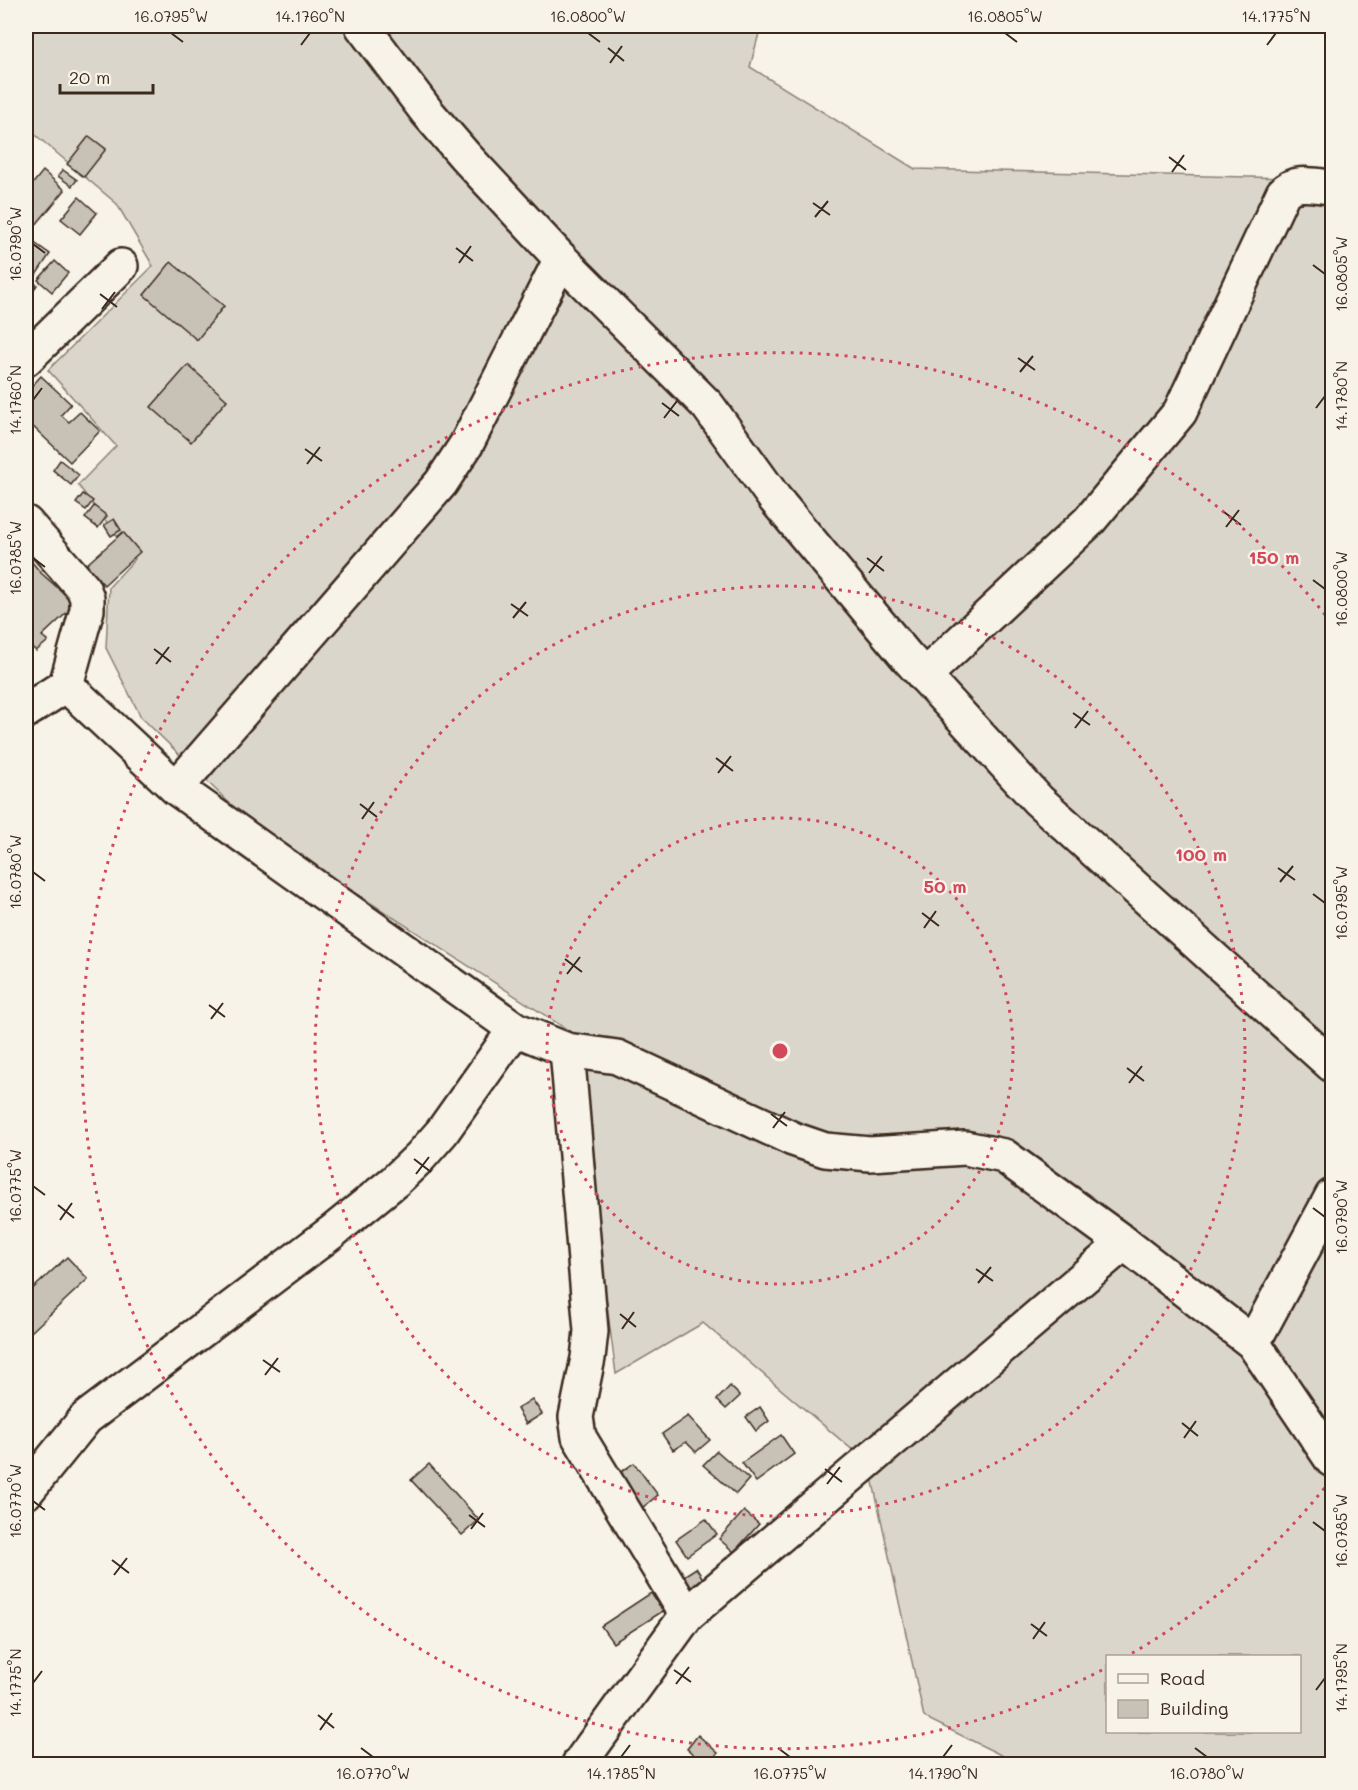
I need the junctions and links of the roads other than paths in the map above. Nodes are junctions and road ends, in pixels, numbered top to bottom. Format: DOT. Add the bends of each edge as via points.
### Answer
graph roads {
  1 [pos="362,26"];
  2 [pos="1332,187"];
  3 [pos="561,259"];
  4 [pos="121,267"];
  5 [pos="26,359"];
  6 [pos="26,524"];
  7 [pos="924,676"];
  8 [pos="66,685"];
  9 [pos="26,711"];
  10 [pos="176,788"];
  11 [pos="515,1029"];
  12 [pos="567,1050"];
  13 [pos="1332,1065"];
  14 [pos="1332,1196"];
  15 [pos="1124,1242"];
  16 [pos="1253,1343"];
  17 [pos="1332,1460"];
  18 [pos="26,1492"];
  19 [pos="687,1615"];
  20 [pos="579,1764"];
  1 -- 3 [label="street" via="427,112"];
  2 -- 7 [label="street" via="1299,184 1288,188 1179,412 1089,521"];
  3 -- 7 [label="street" via="708,406 775,499"];
  3 -- 10 [label="street" via="466,445 441,483"];
  4 -- 5 [label="street"];
  6 -- 8 [label="street" via="83,588 87,598"];
  7 -- 13 [label="street" via="1038,800"];
  8 -- 9 [label="street"];
  8 -- 10 [label="street"];
  10 -- 11 [label="street"];
  11 -- 12 [label="street"];
  11 -- 18 [label="street" via="442,1132 395,1181 86,1418"];
  12 -- 15 [label="street" via="617,1057 793,1139 825,1150 870,1154 965,1148 1004,1156"];
  12 -- 19 [label="street" via="591,1331 576,1418 579,1437"];
  14 -- 16 [label="street"];
  15 -- 16 [label="street"];
  15 -- 19 [label="street"];
  16 -- 17 [label="street"];
  19 -- 20 [label="street"];
}
